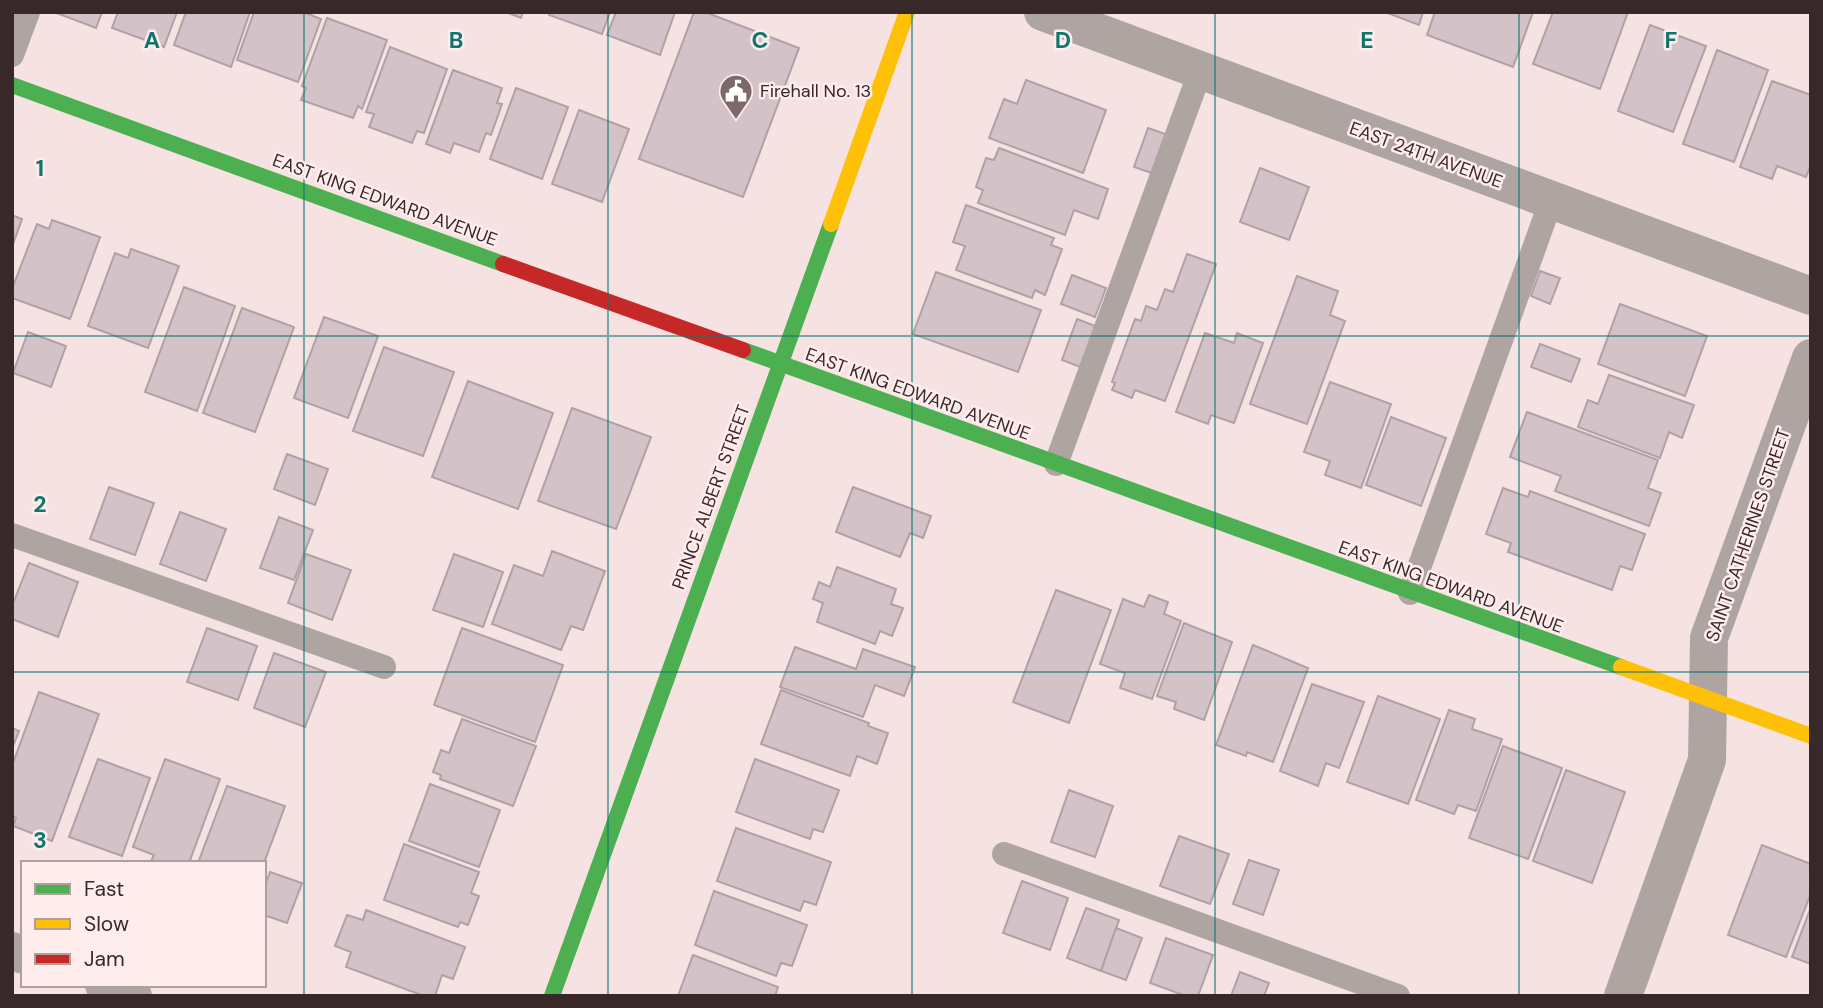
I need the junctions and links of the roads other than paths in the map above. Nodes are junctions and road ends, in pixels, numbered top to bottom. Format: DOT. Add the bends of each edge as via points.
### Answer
graph roads {
  1 [pos="28,12"];
  2 [pos="907,12"];
  3 [pos="1043,12"];
  4 [pos="12,55"];
  5 [pos="1200,72"];
  6 [pos="12,85"];
  7 [pos="1551,201"];
  8 [pos="1811,296"];
  9 [pos="1811,358"];
  10 [pos="780,364"];
  11 [pos="1056,464"];
  12 [pos="12,535"];
  13 [pos="1410,593"];
  14 [pos="384,667"];
  15 [pos="1708,698"];
  16 [pos="1811,736"];
  17 [pos="1004,854"];
  18 [pos="109,987"];
  19 [pos="133,996"];
  20 [pos="552,996"];
  21 [pos="1398,996"];
  22 [pos="1623,996"];
  1 -- 4 [label="lane"];
  2 -- 10 [label="main road, PRINCE ALBERT STREET"];
  3 -- 5 [label="street, EAST 24TH AVENUE"];
  5 -- 7 [label="street, EAST 24TH AVENUE"];
  5 -- 11 [label="lane"];
  6 -- 10 [label="main road, EAST KING EDWARD AVENUE"];
  7 -- 8 [label="street, EAST 24TH AVENUE"];
  7 -- 13 [label="lane"];
  9 -- 15 [label="street, SAINT CATHERINES STREET" via="1709,638"];
  10 -- 11 [label="main road, EAST KING EDWARD AVENUE"];
  10 -- 20 [label="main road, PRINCE ALBERT STREET"];
  11 -- 13 [label="main road, EAST KING EDWARD AVENUE"];
  12 -- 14 [label="lane"];
  13 -- 15 [label="main road, EAST KING EDWARD AVENUE"];
  15 -- 16 [label="main road, EAST KING EDWARD AVENUE"];
  15 -- 22 [label="street, SAINT CATHERINES STREET" via="1707,760"];
  17 -- 21 [label="lane"];
  18 -- 19 [label="street"];
}
